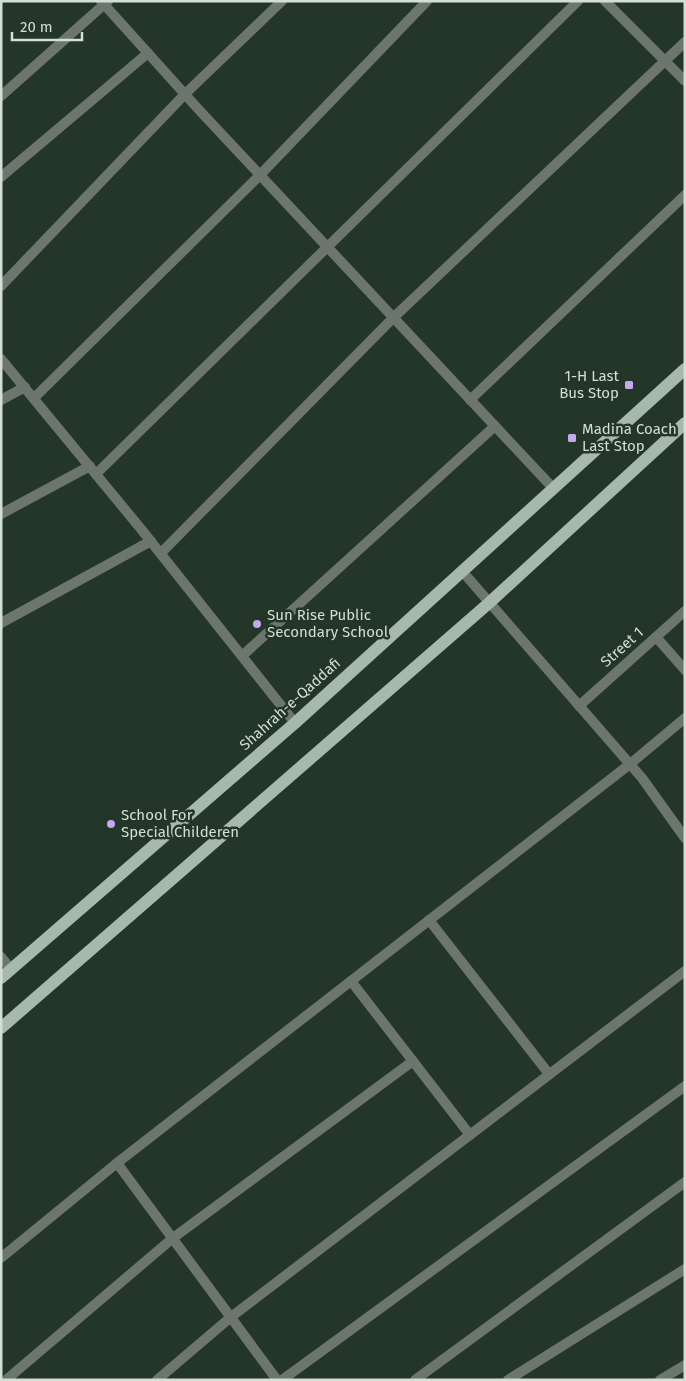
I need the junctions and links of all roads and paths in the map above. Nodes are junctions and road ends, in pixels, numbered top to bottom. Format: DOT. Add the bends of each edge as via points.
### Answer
graph roads {
  1 [pos="282,1"];
  2 [pos="427,1"];
  3 [pos="578,1"];
  4 [pos="604,1"];
  5 [pos="105,2"];
  6 [pos="685,42"];
  7 [pos="148,53"];
  8 [pos="665,61"];
  9 [pos="685,81"];
  10 [pos="185,94"];
  11 [pos="1,96"];
  12 [pos="260,174"];
  13 [pos="1,177"];
  14 [pos="685,195"];
  15 [pos="327,246"];
  16 [pos="1,286"];
  17 [pos="393,318"];
  18 [pos="1,358"];
  19 [pos="685,368"];
  20 [pos="25,387"];
  21 [pos="34,398"];
  22 [pos="1,400"];
  23 [pos="470,400"];
  24 [pos="685,422"];
  25 [pos="495,426"];
  26 [pos="92,470"];
  27 [pos="553,488"];
  28 [pos="1,514"];
  29 [pos="151,542"];
  30 [pos="160,553"];
  31 [pos="462,571"];
  32 [pos="489,603"];
  33 [pos="685,611"];
  34 [pos="1,623"];
  35 [pos="656,637"];
  36 [pos="242,656"];
  37 [pos="685,670"];
  38 [pos="579,706"];
  39 [pos="685,718"];
  40 [pos="295,723"];
  41 [pos="630,764"];
  42 [pos="685,838"];
  43 [pos="429,920"];
  44 [pos="1,957"];
  45 [pos="11,969"];
  46 [pos="685,971"];
  47 [pos="1,978"];
  48 [pos="352,981"];
  49 [pos="1,1028"];
  50 [pos="413,1060"];
  51 [pos="549,1074"];
  52 [pos="685,1086"];
  53 [pos="470,1135"];
  54 [pos="117,1163"];
  55 [pos="685,1182"];
  56 [pos="173,1238"];
  57 [pos="1,1258"];
  58 [pos="685,1269"];
  59 [pos="230,1317"];
  60 [pos="685,1364"];
  61 [pos="6,1380"];
  62 [pos="157,1380"];
  63 [pos="277,1380"];
  64 [pos="282,1380"];
  65 [pos="415,1380"];
  66 [pos="508,1380"];
  67 [pos="660,1380"];
  1 -- 10 [label="street"];
  2 -- 12 [label="street"];
  3 -- 15 [label="street"];
  4 -- 8 [label="street"];
  5 -- 7 [label="street"];
  5 -- 11 [label="street"];
  6 -- 8 [label="street"];
  7 -- 10 [label="street"];
  7 -- 13 [label="street"];
  8 -- 9 [label="street"];
  8 -- 17 [label="street"];
  10 -- 12 [label="street"];
  10 -- 16 [label="street"];
  12 -- 15 [label="street"];
  12 -- 21 [label="street"];
  14 -- 23 [label="street"];
  15 -- 17 [label="street"];
  15 -- 26 [label="street"];
  17 -- 23 [label="street"];
  17 -- 30 [label="street"];
  18 -- 20 [label="street"];
  19 -- 27 [label="main road, Shahrah-e-Qaddafi"];
  20 -- 21 [label="street"];
  20 -- 22 [label="street"];
  21 -- 26 [label="street"];
  23 -- 25 [label="street"];
  24 -- 32 [label="main road"];
  25 -- 27 [label="street"];
  25 -- 36 [label="street"];
  26 -- 28 [label="street"];
  26 -- 29 [label="street"];
  27 -- 31 [label="main road, Shahrah-e-Qaddafi"];
  29 -- 30 [label="street"];
  29 -- 34 [label="street"];
  30 -- 36 [label="street"];
  31 -- 32 [label="street"];
  31 -- 40 [label="main road, Shahrah-e-Qaddafi"];
  32 -- 38 [label="street"];
  32 -- 49 [label="main road"];
  33 -- 35 [label="street, Street 1"];
  35 -- 37 [label="street"];
  35 -- 38 [label="street, Street 1"];
  36 -- 40 [label="street"];
  38 -- 41 [label="street"];
  39 -- 41 [label="street"];
  40 -- 45 [label="main road, Shahrah-e-Qaddafi"];
  41 -- 42 [label="street"];
  41 -- 43 [label="street"];
  43 -- 48 [label="street"];
  43 -- 51 [label="street"];
  44 -- 45 [label="street"];
  45 -- 47 [label="main road, Shahrah-e-Qaddafi"];
  46 -- 51 [label="street"];
  48 -- 50 [label="street"];
  48 -- 54 [label="street"];
  50 -- 53 [label="street"];
  50 -- 56 [label="street"];
  51 -- 53 [label="street"];
  52 -- 64 [label="street"];
  53 -- 59 [label="street"];
  54 -- 56 [label="street"];
  54 -- 57 [label="street"];
  55 -- 65 [label="street"];
  56 -- 59 [label="street"];
  56 -- 61 [label="street"];
  58 -- 66 [label="street"];
  59 -- 62 [label="street"];
  59 -- 63 [label="street"];
  60 -- 67 [label="street"];
}
